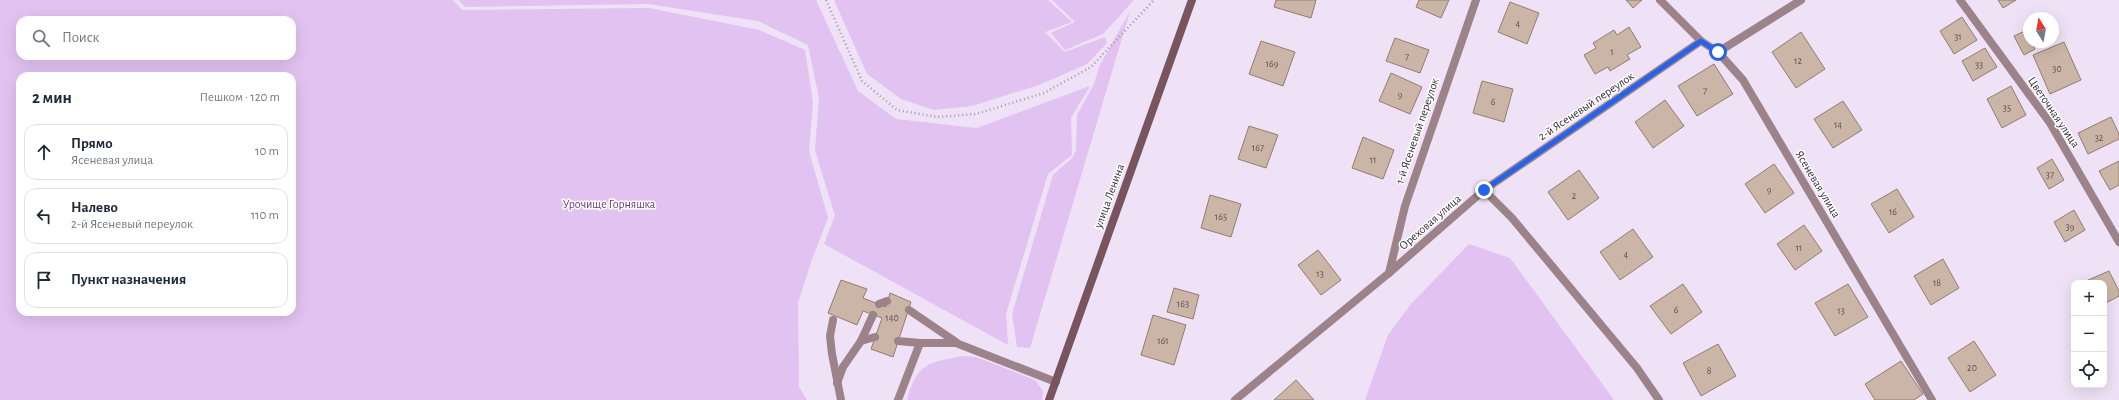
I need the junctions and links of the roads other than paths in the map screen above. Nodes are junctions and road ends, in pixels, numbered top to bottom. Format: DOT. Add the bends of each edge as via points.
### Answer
graph roads {
  1 [pos="1192,0"];
  2 [pos="1476,0"];
  3 [pos="1660,0"];
  4 [pos="1801,0"];
  5 [pos="1960,0"];
  6 [pos="1701,41"];
  7 [pos="1718,52"];
  8 [pos="1484,190"];
  9 [pos="2119,242"];
  10 [pos="1389,273"];
  11 [pos="909,310"];
  12 [pos="873,315"];
  13 [pos="833,320"];
  14 [pos="875,337"];
  15 [pos="861,341"];
  16 [pos="898,341"];
  17 [pos="956,342"];
  18 [pos="920,343"];
  19 [pos="1056,382"];
  20 [pos="837,384"];
  21 [pos="841,400"];
  22 [pos="898,400"];
  23 [pos="1049,400"];
  24 [pos="1236,400"];
  25 [pos="1659,400"];
  26 [pos="1932,400"];
  1 -- 19 [label="main road, улица Ленина"];
  2 -- 10 [label="street, 1-й Ясеневый переулок" via="1404,206"];
  3 -- 6 [label="street, Ясеневая улица"];
  4 -- 7 [label="street"];
  5 -- 9 [label="street, Цветочная улица" via="2050,123"];
  6 -- 7 [label="street, Ясеневая улица"];
  6 -- 8 [label="street, 2-й Ясеневый переулок"];
  7 -- 26 [label="street, Ясеневая улица" via="1743,80"];
  8 -- 10 [label="street, Ореховая улица"];
  8 -- 25 [label="street" via="1512,218 1637,368"];
  10 -- 24 [label="street, Ореховая улица"];
  11 -- 17 [label="street"];
  12 -- 15 [label="street"];
  13 -- 20 [label="street" via="830,336"];
  14 -- 15 [label="street"];
  15 -- 20 [label="street" via="843,367"];
  16 -- 18 [label="street"];
  17 -- 18 [label="street"];
  17 -- 19 [label="street"];
  18 -- 22 [label="street"];
  19 -- 23 [label="main road, улица Ленина"];
  20 -- 21 [label="street"];
}
